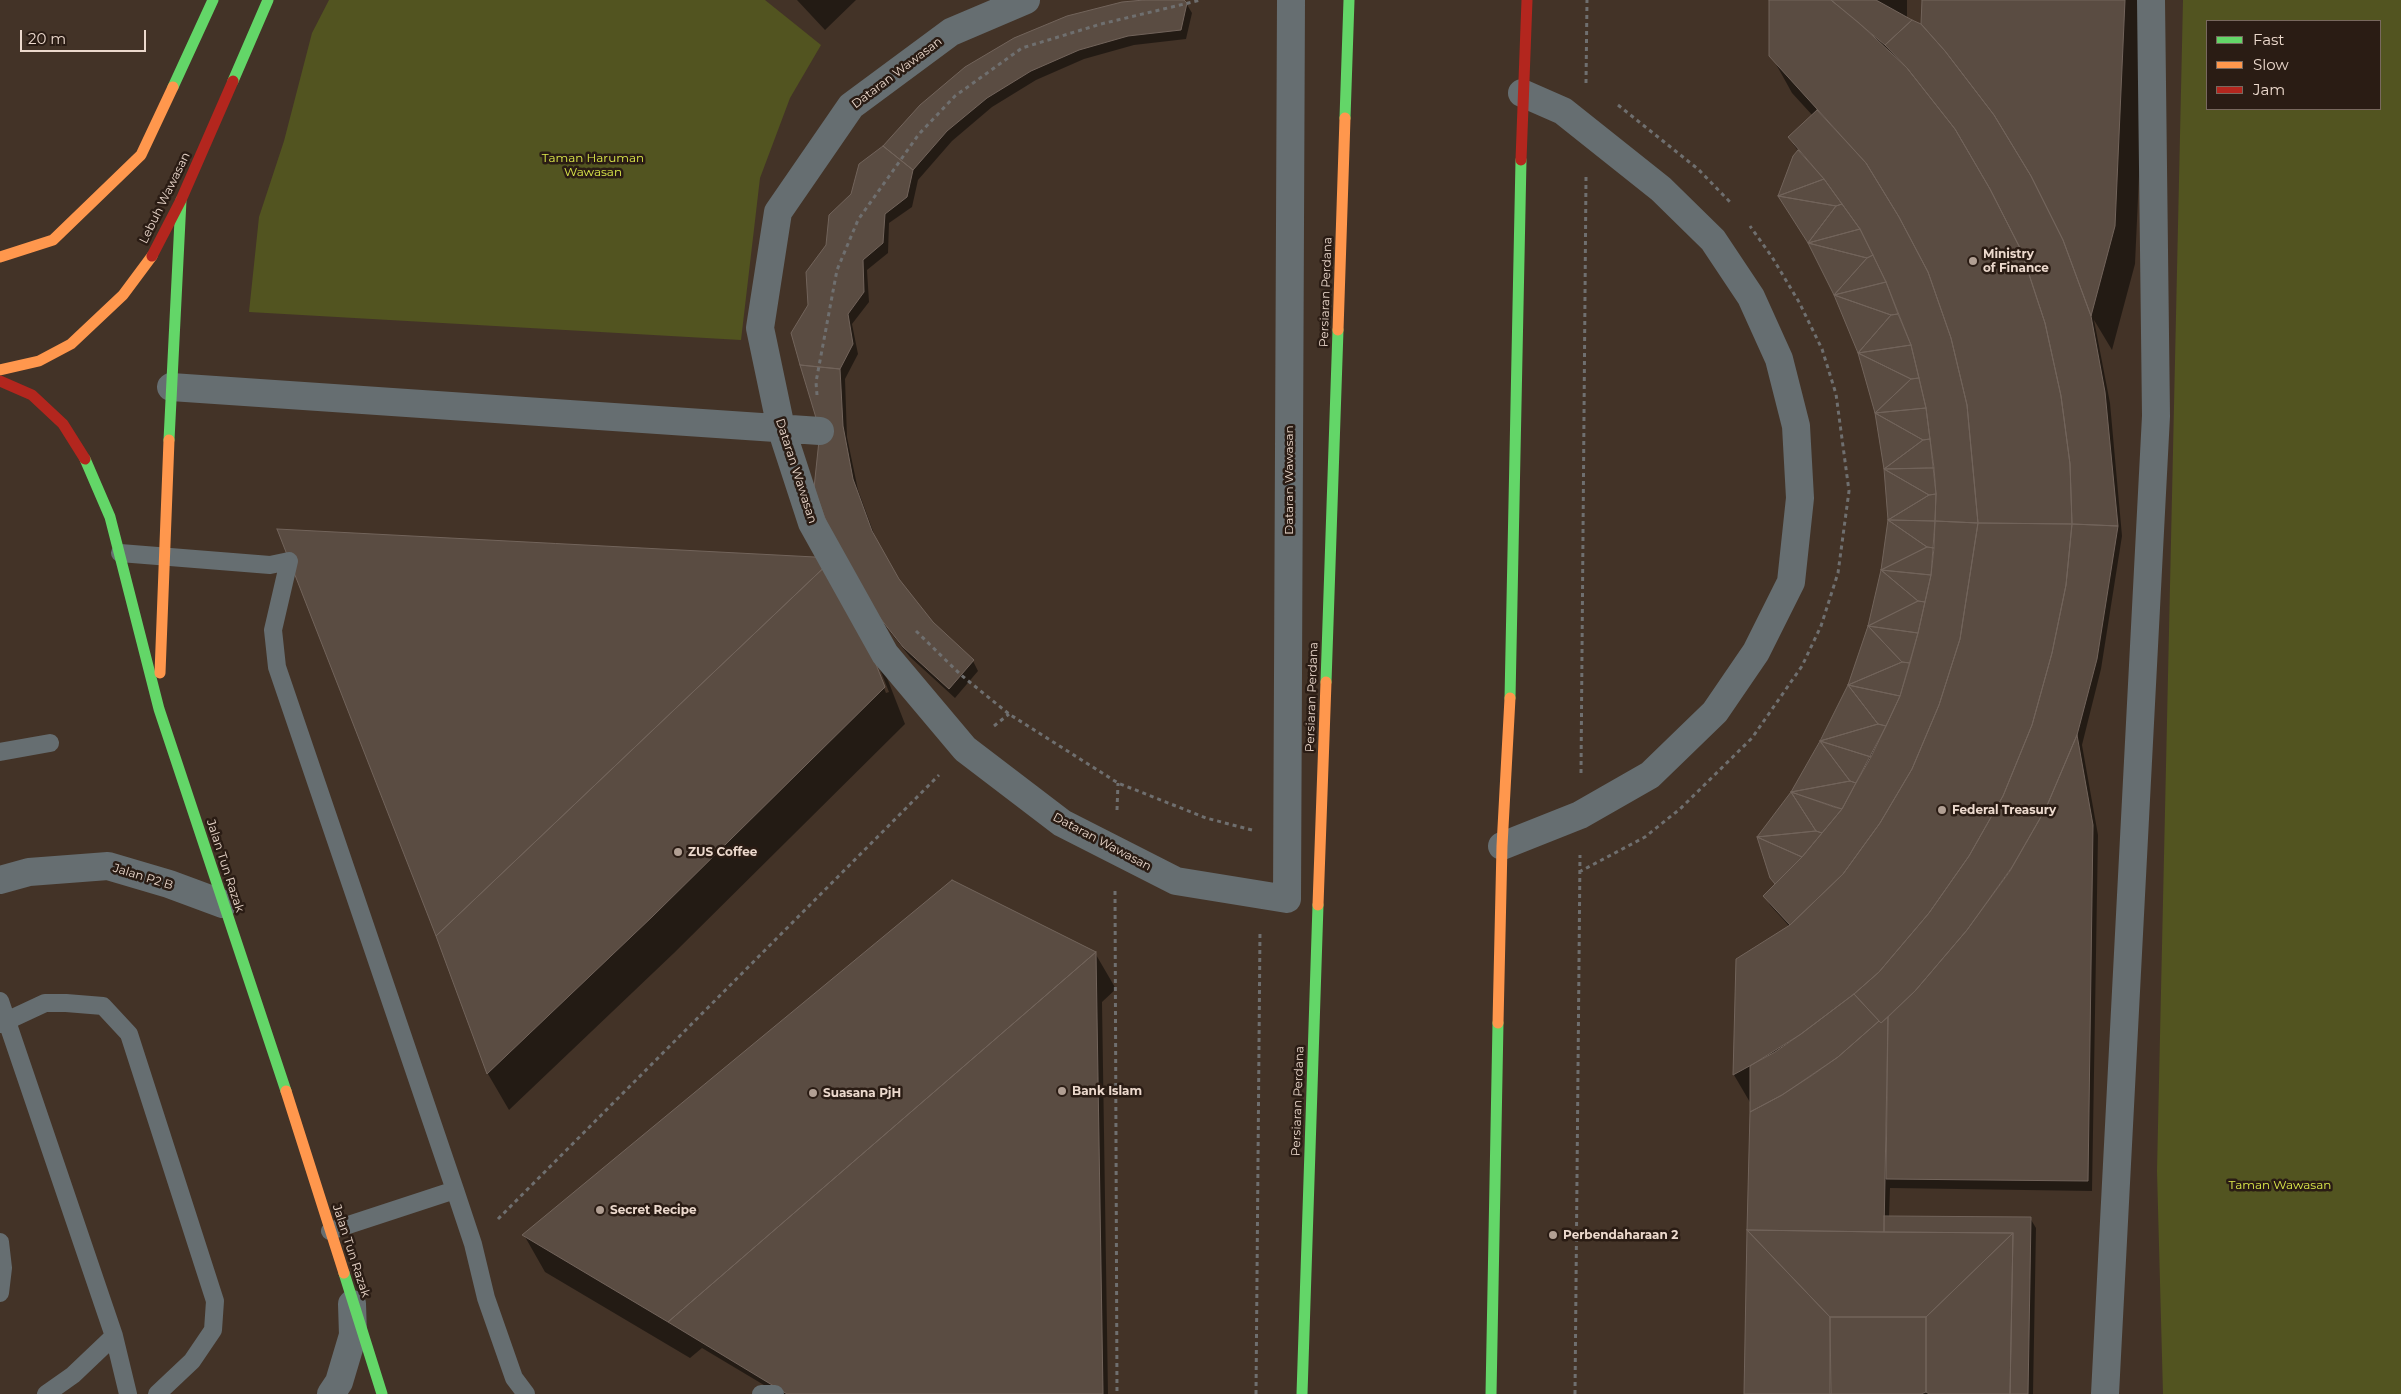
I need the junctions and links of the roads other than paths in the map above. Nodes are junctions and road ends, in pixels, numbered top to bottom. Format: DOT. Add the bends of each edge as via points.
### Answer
graph roads {
  1 [pos="213,0"];
  2 [pos="268,0"];
  3 [pos="1026,0"];
  4 [pos="1291,0"];
  5 [pos="1349,0"];
  6 [pos="1527,0"];
  7 [pos="2151,0"];
  8 [pos="1522,93"];
  9 [pos="181,200"];
  10 [pos="0,257"];
  11 [pos="0,370"];
  12 [pos="0,381"];
  13 [pos="171,387"];
  14 [pos="781,428"];
  15 [pos="820,430"];
  16 [pos="120,553"];
  17 [pos="163,557"];
  18 [pos="159,709"];
  19 [pos="50,743"];
  20 [pos="0,752"];
  21 [pos="1502,846"];
  22 [pos="0,880"];
  23 [pos="223,904"];
  24 [pos="0,1001"];
  25 [pos="3,1023"];
  26 [pos="455,1190"];
  27 [pos="330,1231"];
  28 [pos="0,1242"];
  29 [pos="0,1292"];
  30 [pos="351,1295"];
  31 [pos="114,1336"];
  32 [pos="46,1394"];
  33 [pos="128,1394"];
  34 [pos="157,1394"];
  35 [pos="331,1394"];
  36 [pos="382,1394"];
  37 [pos="526,1394"];
  38 [pos="761,1394"];
  39 [pos="775,1394"];
  40 [pos="1302,1394"];
  41 [pos="1491,1394"];
  42 [pos="2105,1394"];
  1 -- 10 [label="main road" via="140,155 53,240"];
  2 -- 9 [label="main road, Lebuh Wawasan"];
  3 -- 14 [label="street, Dataran Wawasan" via="951,32 851,106 778,212 760,328"];
  4 -- 14 [label="street, Dataran Wawasan" via="1286,899 1176,881 1062,823 965,750 885,654 812,523"];
  5 -- 40 [label="main road, Persiaran Perdana"];
  6 -- 8 [label="main road"];
  7 -- 42 [label="street" via="2156,416"];
  8 -- 21 [label="main road" via="1510,722"];
  8 -- 21 [label="street" via="1563,111 1662,189 1713,240 1751,297 1779,359 1796,426 1800,498 1791,582 1756,652 1720,704 1650,775 1580,814"];
  9 -- 11 [label="main road, Lebuh Wawasan" via="147,265 94,324 71,344 39,361"];
  9 -- 13 [label="main road"];
  12 -- 16 [label="main road, Jalan Tun Razak" via="32,395 63,424 80,448 110,517"];
  13 -- 14 [label="street"];
  13 -- 17 [label="main road"];
  14 -- 15 [label="street"];
  16 -- 17 [label="lane"];
  16 -- 18 [label="main road, Jalan Tun Razak"];
  17 -- 18 [label="main road"];
  17 -- 26 [label="lane" via="270,565 289,561 273,630 276,667"];
  18 -- 23 [label="main road, Jalan Tun Razak"];
  19 -- 20 [label="lane"];
  21 -- 41 [label="main road"];
  22 -- 23 [label="street, Jalan P2 B" via="29,872 108,866"];
  23 -- 27 [label="main road, Jalan Tun Razak"];
  24 -- 25 [label="lane"];
  25 -- 31 [label="lane"];
  25 -- 34 [label="lane" via="45,1003 66,1002 103,1006 129,1034 215,1301 213,1330 192,1361"];
  26 -- 27 [label="lane"];
  26 -- 37 [label="lane" via="489,1307 514,1378"];
  27 -- 30 [label="main road, Jalan Tun Razak"];
  28 -- 29 [label="lane" via="3,1268"];
  30 -- 35 [label="street" via="353,1335 339,1382"];
  30 -- 36 [label="main road, Jalan Tun Razak"];
  31 -- 32 [label="lane" via="73,1375"];
  31 -- 33 [label="lane"];
  38 -- 39 [label="lane"];
}
